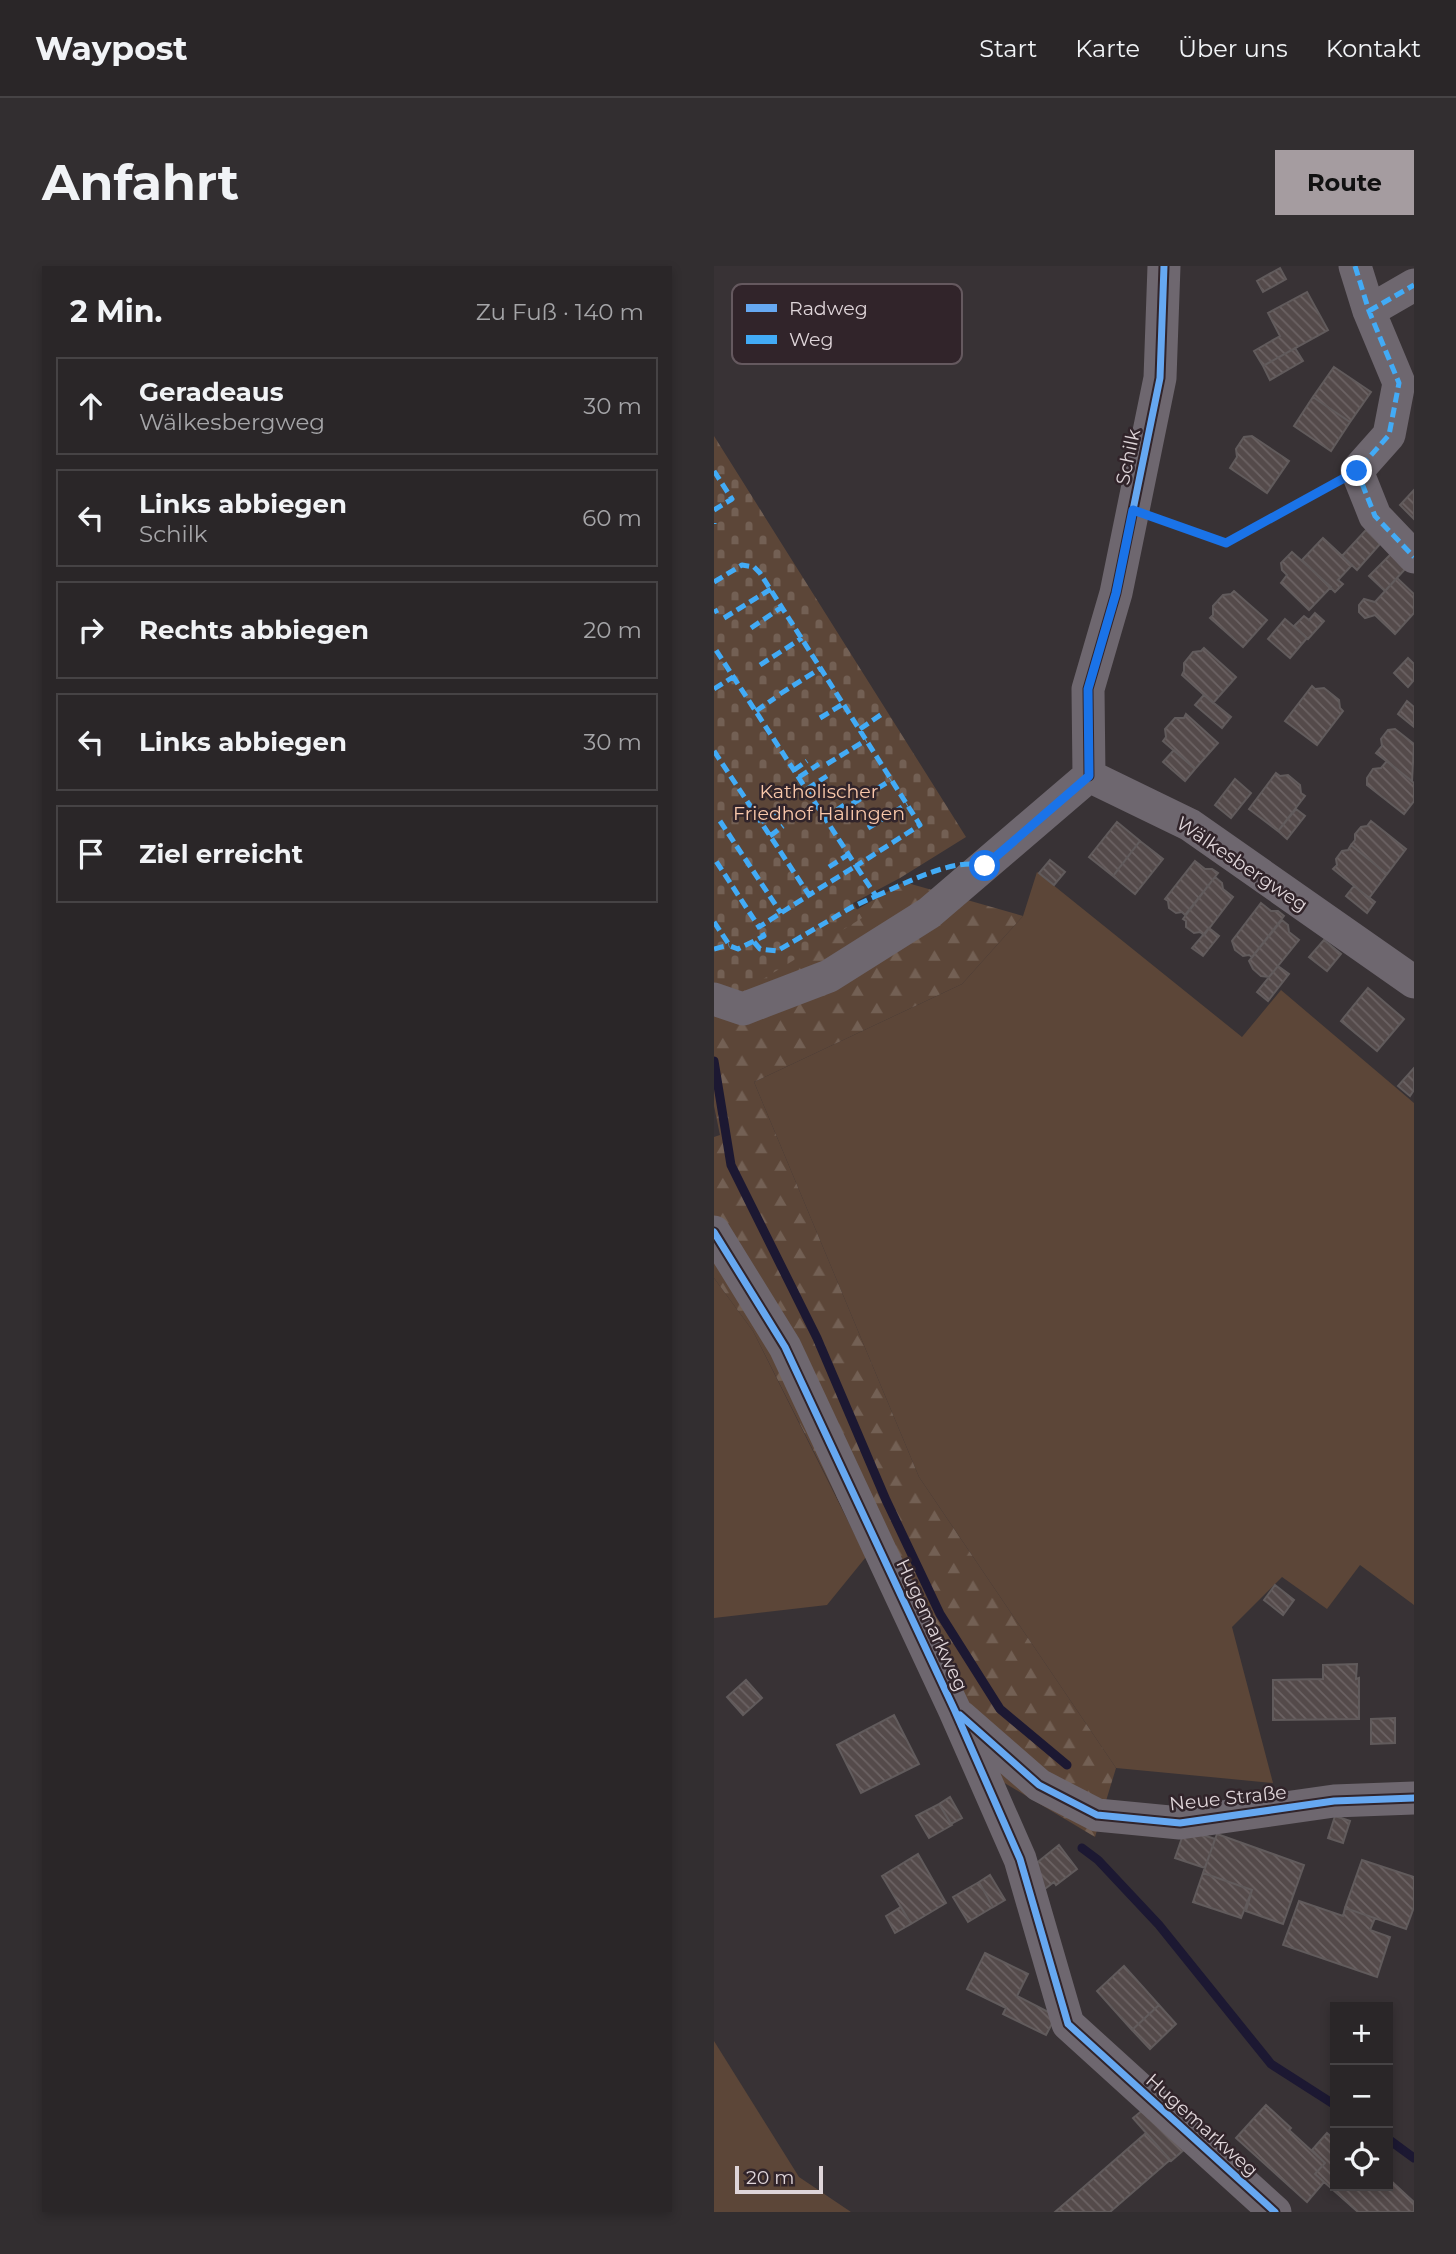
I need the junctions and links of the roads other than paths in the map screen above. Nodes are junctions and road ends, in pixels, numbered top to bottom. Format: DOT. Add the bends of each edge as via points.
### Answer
graph roads {
  1 [pos="1164,266"];
  2 [pos="1354,266"];
  3 [pos="1414,285"];
  4 [pos="1369,311"];
  5 [pos="1414,557"];
  6 [pos="1089,776"];
  7 [pos="1414,982"];
  8 [pos="714,999"];
  9 [pos="714,1232"];
  10 [pos="955,1711"];
  11 [pos="1414,1798"];
  12 [pos="1275,2212"];
  1 -- 6 [label="street, Schilk" via="1160,378 1116,593 1088,689"];
  2 -- 4 [label="street"];
  3 -- 4 [label="street"];
  4 -- 5 [label="street" via="1399,383 1389,435 1357,471 1375,516"];
  6 -- 7 [label="street, Wälkesbergweg" via="1190,825"];
  6 -- 8 [label="street" via="929,913 829,976 743,1009"];
  9 -- 10 [label="street, Hugemarkweg" via="785,1347"];
  10 -- 11 [label="street, Neue Straße" via="1039,1784 1097,1815 1180,1823 1334,1801"];
  10 -- 12 [label="street, Hugemarkweg" via="1020,1859 1078,2033"];
}
